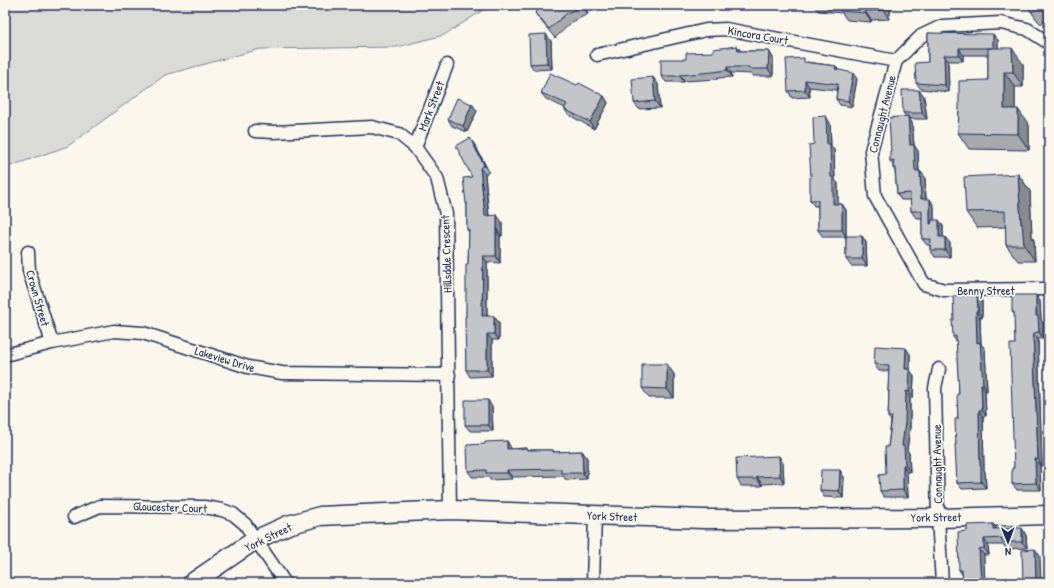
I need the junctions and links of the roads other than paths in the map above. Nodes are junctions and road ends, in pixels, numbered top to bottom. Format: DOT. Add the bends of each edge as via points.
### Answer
graph roads {
  1 [pos="1049,44"];
  2 [pos="598,55"];
  3 [pos="896,61"];
  4 [pos="447,65"];
  5 [pos="255,131"];
  6 [pos="415,147"];
  7 [pos="28,252"];
  8 [pos="924,284"];
  9 [pos="1049,289"];
  10 [pos="52,343"];
  11 [pos="5,355"];
  12 [pos="939,370"];
  13 [pos="449,375"];
  14 [pos="450,510"];
  15 [pos="595,515"];
  16 [pos="1049,515"];
  17 [pos="74,517"];
  18 [pos="938,518"];
  19 [pos="255,540"];
  20 [pos="192,583"];
  21 [pos="286,583"];
  22 [pos="593,583"];
  23 [pos="942,583"];
  1 -- 3 [label="street, Connaught Avenue" via="1027,29 1008,24 942,26 921,36"];
  2 -- 3 [label="street, Kincora Court" via="706,30 726,29"];
  3 -- 8 [label="street, Connaught Avenue" via="871,151 875,196"];
  4 -- 6 [label="street, Mark Street"];
  5 -- 6 [label="street, Hillsdale Crescent" via="372,127 398,134"];
  6 -- 13 [label="street, Hillsdale Crescent" via="437,178 446,214"];
  7 -- 10 [label="street, Crown Street" via="29,271"];
  8 -- 9 [label="street, Benny Street" via="944,290"];
  10 -- 11 [label="street, Lakeview Drive"];
  10 -- 13 [label="street, Lakeview Drive" via="114,330 143,333 248,367 282,373"];
  12 -- 18 [label="street, Connaught Avenue" via="935,388"];
  13 -- 14 [label="street, Hillsdale Crescent"];
  14 -- 15 [label="street, York Street"];
  14 -- 19 [label="street, York Street" via="320,516 288,525"];
  15 -- 18 [label="street, York Street" via="704,519"];
  15 -- 22 [label="street"];
  16 -- 18 [label="street, York Street"];
  17 -- 19 [label="street, Gloucester Court" via="100,506 204,507 233,514 245,524"];
  18 -- 23 [label="street, Connaught Avenue"];
  19 -- 20 [label="street, York Street"];
  19 -- 21 [label="street, Gloucester Court"];
}
